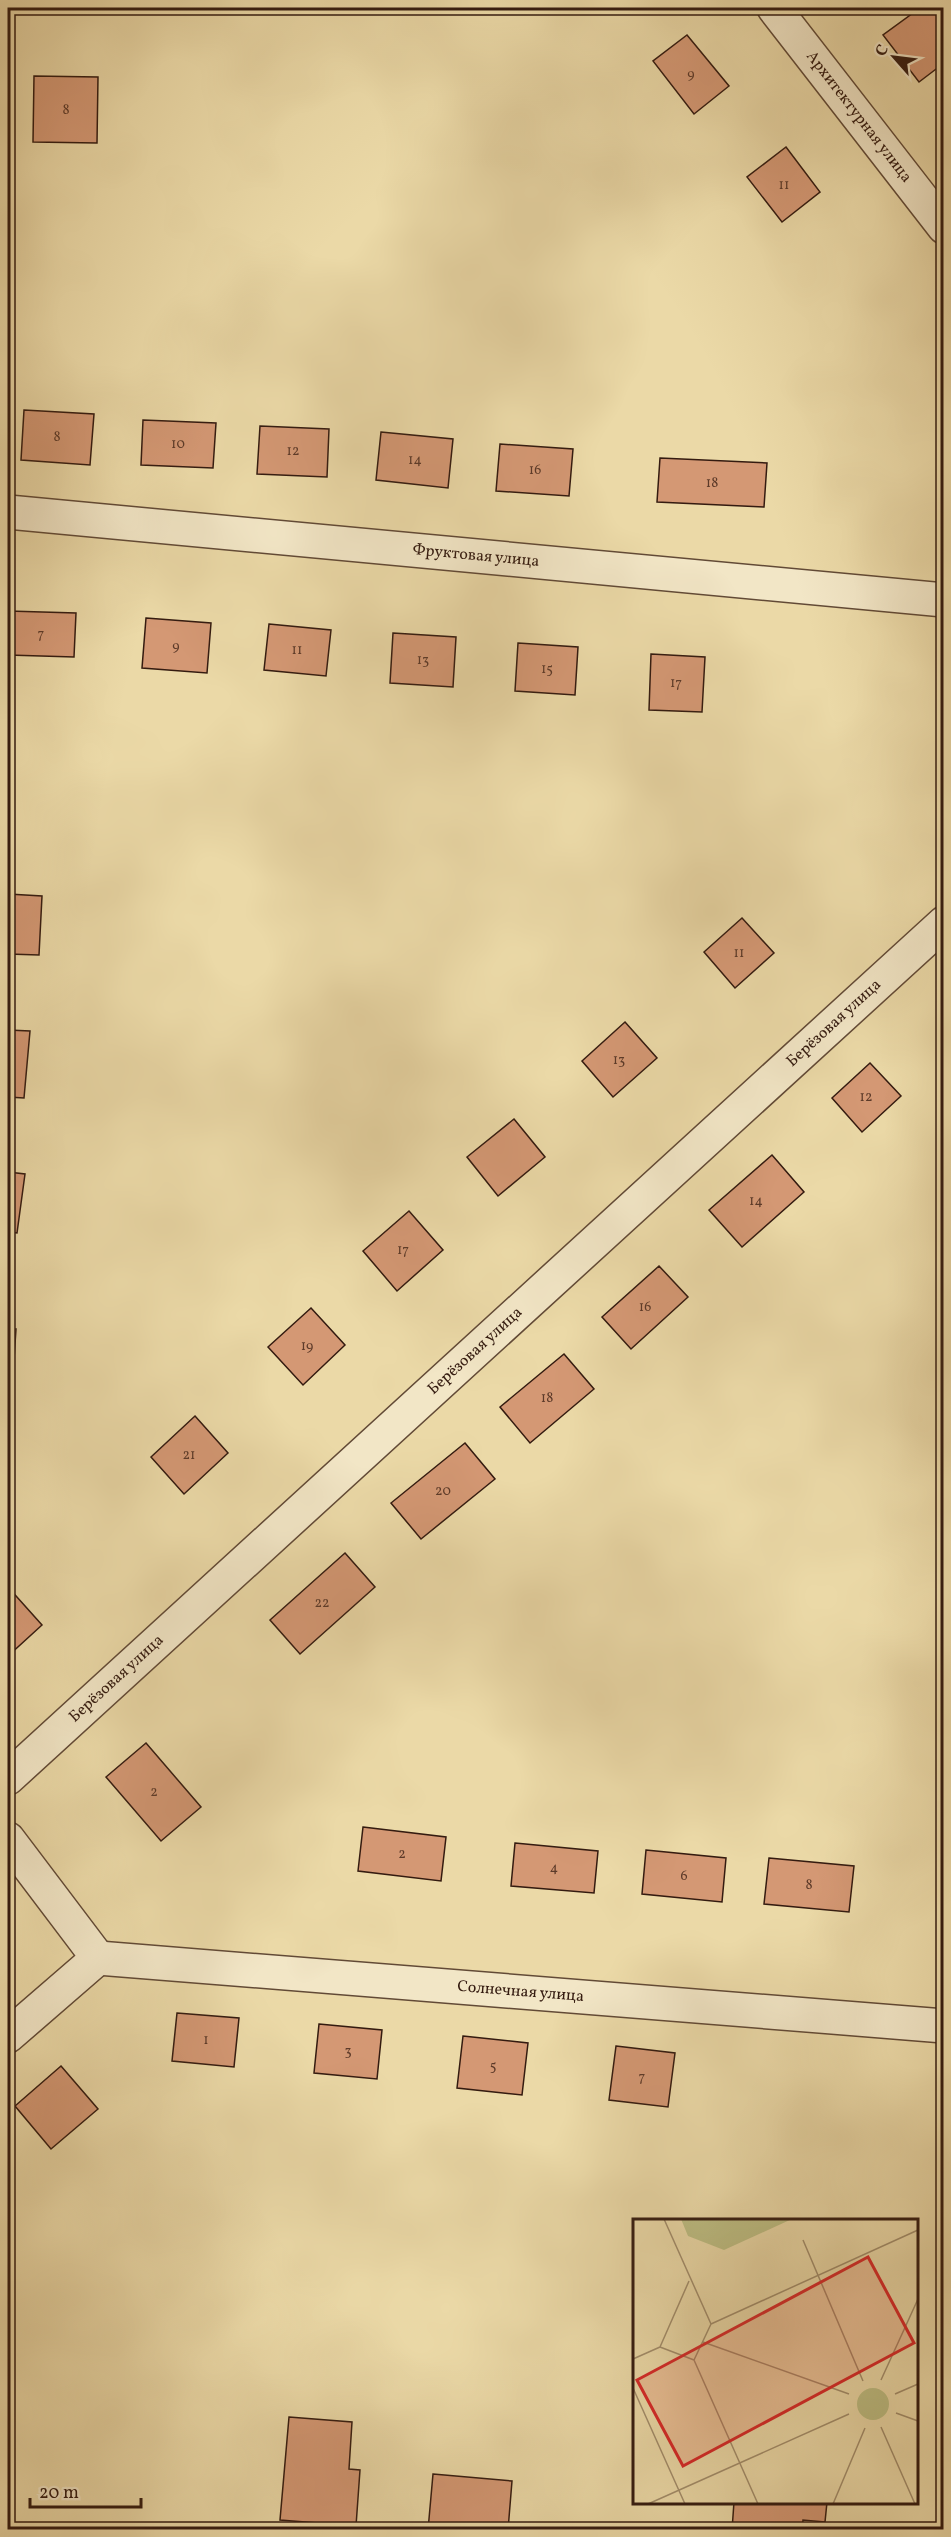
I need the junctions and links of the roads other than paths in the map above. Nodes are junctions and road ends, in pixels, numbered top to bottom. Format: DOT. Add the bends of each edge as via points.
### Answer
graph roads {
  1 [pos="774,8"];
  2 [pos="944,227"];
  3 [pos="8,512"];
  4 [pos="944,600"];
  5 [pos="944,923"];
  6 [pos="8,1778"];
  7 [pos="8,1839"];
  8 [pos="98,1958"];
  9 [pos="944,2026"];
  10 [pos="8,2036"];
  1 -- 2 [label="street, Архитектурная улица"];
  3 -- 4 [label="street, Фруктовая улица"];
  5 -- 6 [label="street, Берёзовая улица"];
  7 -- 8 [label="street"];
  8 -- 9 [label="street, Солнечная улица"];
  8 -- 10 [label="street"];
}
